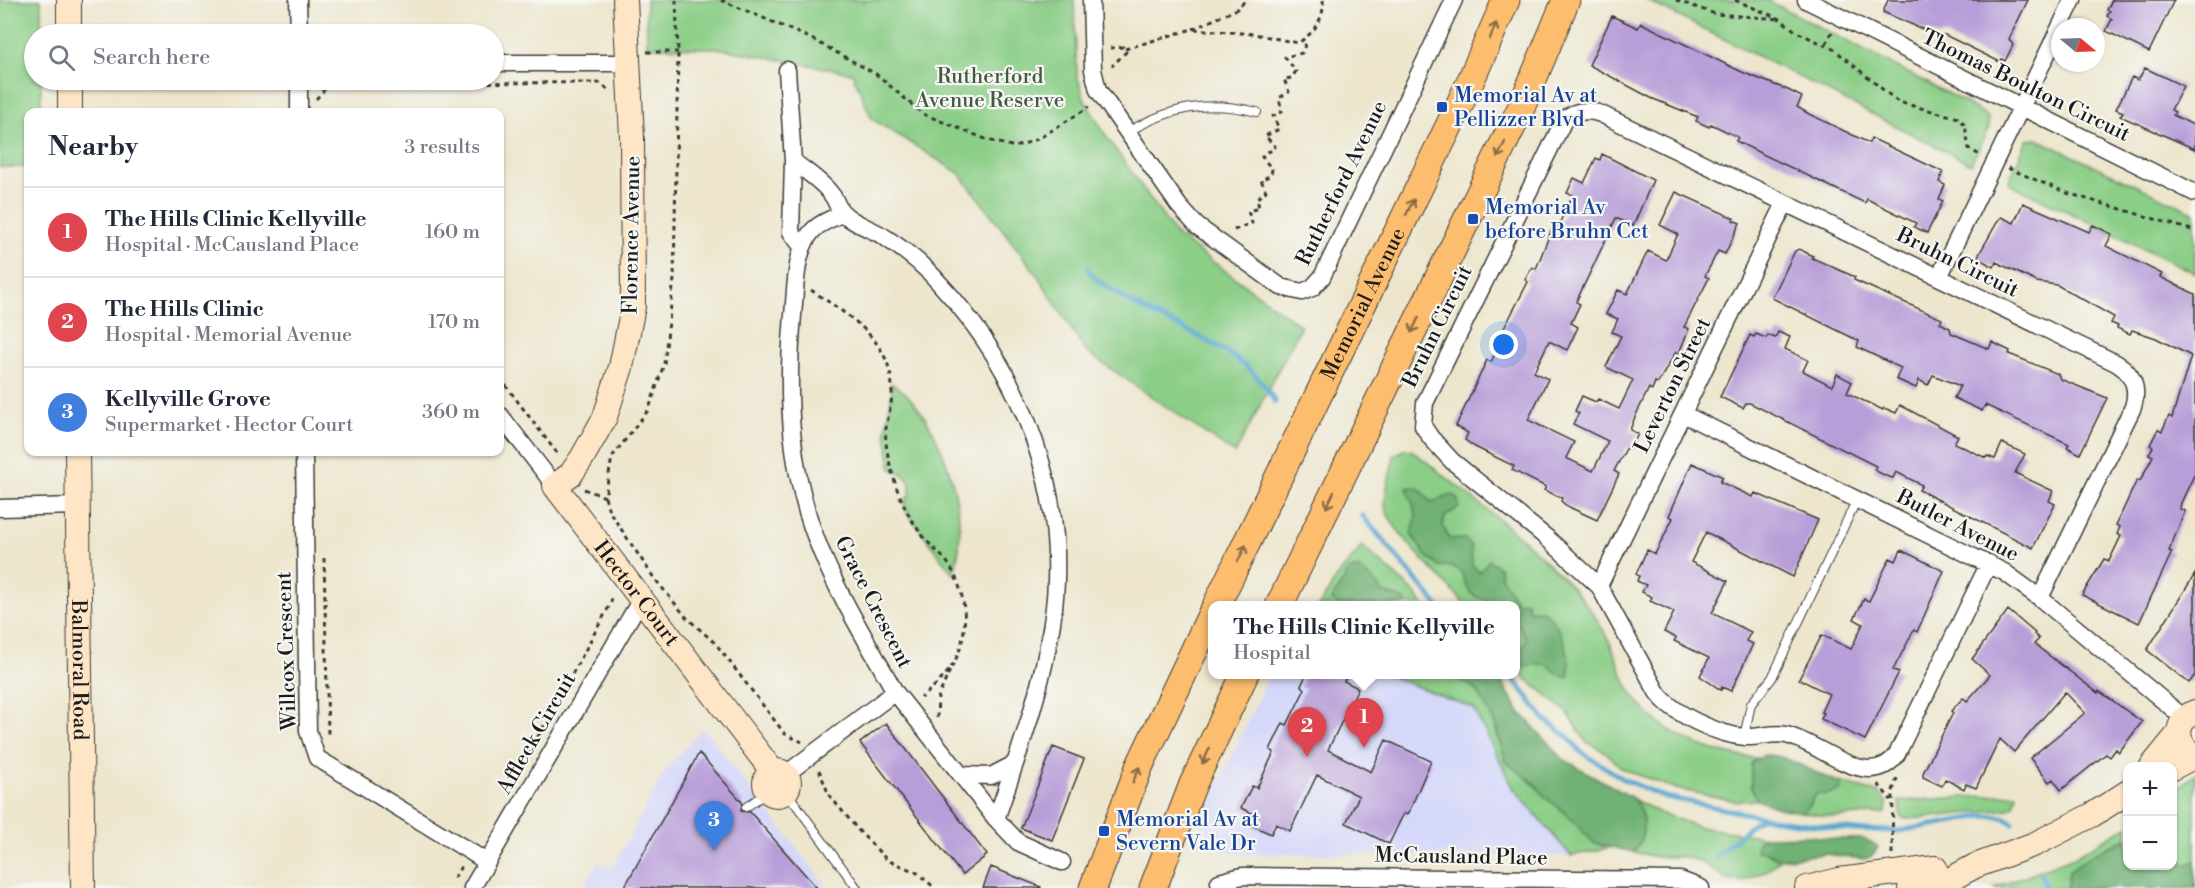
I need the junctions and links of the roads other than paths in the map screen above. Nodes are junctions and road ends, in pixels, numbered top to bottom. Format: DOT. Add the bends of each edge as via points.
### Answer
graph roads {
  1 [pos="69,0"];
  2 [pos="298,0"];
  3 [pos="625,0"];
  4 [pos="1091,0"];
  5 [pos="1454,0"];
  6 [pos="1506,0"];
  7 [pos="1566,0"];
  8 [pos="1806,0"];
  9 [pos="2073,0"];
  10 [pos="1826,4"];
  11 [pos="2064,18"];
  12 [pos="69,24"];
  13 [pos="298,24"];
  14 [pos="2051,46"];
  15 [pos="504,63"];
  16 [pos="628,63"];
  17 [pos="787,70"];
  18 [pos="78,90"];
  19 [pos="299,90"];
  20 [pos="71,108"];
  21 [pos="299,108"];
  22 [pos="2021,108"];
  23 [pos="1257,112"];
  24 [pos="1126,133"];
  25 [pos="793,161"];
  26 [pos="2195,192"];
  27 [pos="1785,203"];
  28 [pos="843,213"];
  29 [pos="802,247"];
  30 [pos="1939,278"];
  31 [pos="1683,414"];
  32 [pos="504,420"];
  33 [pos="77,456"];
  34 [pos="304,456"];
  35 [pos="555,486"];
  36 [pos="1858,499"];
  37 [pos="78,506"];
  38 [pos="0,508"];
  39 [pos="1989,563"];
  40 [pos="1599,586"];
  41 [pos="2040,598"];
  42 [pos="640,601"];
  43 [pos="1218,601"];
  44 [pos="1281,601"];
  45 [pos="1208,621"];
  46 [pos="1243,679"];
  47 [pos="896,692"];
  48 [pos="2186,721"];
  49 [pos="1744,737"];
  50 [pos="2195,755"];
  51 [pos="2155,762"];
  52 [pos="1014,764"];
  53 [pos="2177,765"];
  54 [pos="964,775"];
  55 [pos="778,782"];
  56 [pos="2123,794"];
  57 [pos="746,807"];
  58 [pos="996,819"];
  59 [pos="487,862"];
  60 [pos="1062,862"];
  61 [pos="1975,866"];
  62 [pos="1219,882"];
  63 [pos="1817,887"];
  64 [pos="83,888"];
  65 [pos="472,888"];
  66 [pos="857,888"];
  67 [pos="1093,888"];
  68 [pos="1153,888"];
  69 [pos="1701,888"];
  70 [pos="1910,888"];
  1 -- 12 [label="street"];
  2 -- 13 [label="street"];
  3 -- 16 [label="street, Florence Avenue"];
  4 -- 24 [label="street, Rutherford Avenue" via="1093,70 1103,99"];
  5 -- 24 [label="street, Rutherford Avenue" via="1322,277 1312,288 1302,292 1281,287 1197,226"];
  43 -- 6 [label="main road, Memorial Avenue, one-way" via="1467,89"];
  7 -- 44 [label="main road, one-way" via="1521,108"];
  8 -- 10 [label="street, Thomas Boulton Circuit"];
  9 -- 11 [label="street"];
  10 -- 22 [label="street, Thomas Boulton Circuit"];
  14 -- 22 [label="street"];
  15 -- 16 [label="street"];
  16 -- 35 [label="street, Florence Avenue" via="633,307 621,367 604,417 571,474"];
  17 -- 25 [label="street, Grace Crescent"];
  18 -- 20 [label="street"];
  19 -- 21 [label="street"];
  22 -- 26 [label="street, Thomas Boulton Circuit"];
  22 -- 30 [label="street"];
  23 -- 24 [label="lane" via="1229,107 1189,108 1168,112"];
  25 -- 28 [label="street" via="831,193"];
  25 -- 29 [label="street, Grace Crescent" via="791,232"];
  27 -- 30 [label="street, Bruhn Circuit"];
  27 -- 31 [label="street, Leverton Street"];
  27 -- 40 [label="street, Bruhn Circuit" via="1601,114 1584,111 1569,115 1560,126 1435,382 1422,411 1423,426 1431,438 1468,476 1528,522"];
  28 -- 29 [label="street" via="817,226"];
  28 -- 52 [label="street" via="914,259 963,310 1014,387 1036,442 1050,502 1057,565 1052,622 1040,682"];
  29 -- 47 [label="street, Grace Crescent" via="788,370 797,473 820,550"];
  30 -- 41 [label="street, Bruhn Circuit" via="2116,363 2128,372 2135,385 2133,407"];
  31 -- 36 [label="street, Butler Avenue"];
  31 -- 40 [label="street, Leverton Street"];
  32 -- 35 [label="street, Hector Court"];
  33 -- 37 [label="street, Balmoral Road"];
  34 -- 59 [label="street, Willcox Crescent" via="309,731 317,758"];
  35 -- 42 [label="street, Hector Court"];
  36 -- 39 [label="street, Butler Avenue"];
  36 -- 49 [label="lane" via="1772,678 1751,704"];
  37 -- 38 [label="street"];
  37 -- 64 [label="street, Balmoral Road"];
  39 -- 41 [label="street, Butler Avenue"];
  39 -- 49 [label="street, Bruhn Circuit" via="1897,754 1888,764 1875,770 1861,769 1783,734"];
  40 -- 49 [label="street, Bruhn Circuit" via="1667,705 1720,731"];
  41 -- 48 [label="street, Butler Avenue"];
  42 -- 55 [label="street, Hector Court"];
  42 -- 59 [label="street, Affleck Circuit"];
  67 -- 45 [label="main road, one-way" via="1140,765"];
  46 -- 68 [label="main road, one-way" via="1193,784"];
  47 -- 54 [label="street, Grace Crescent"];
  47 -- 55 [label="street, Grace Crescent"];
  48 -- 50 [label="street" via="2182,745"];
  48 -- 51 [label="street"];
  50 -- 53 [label="street"];
  52 -- 54 [label="street" via="990,776"];
  52 -- 58 [label="street"];
  54 -- 58 [label="street, Grace Crescent"];
  55 -- 57 [label="lane"];
  55 -- 66 [label="lane, Hector Court"];
  56 -- 61 [label="street" via="2064,831"];
  58 -- 60 [label="street, Grace Crescent" via="1018,842"];
  59 -- 65 [label="street, Affleck Circuit"];
  61 -- 63 [label="street" via="1854,878"];
  61 -- 70 [label="street" via="1951,879"];
  62 -- 69 [label="street, McCausland Place" via="1242,876 1656,880 1687,881"];
}
